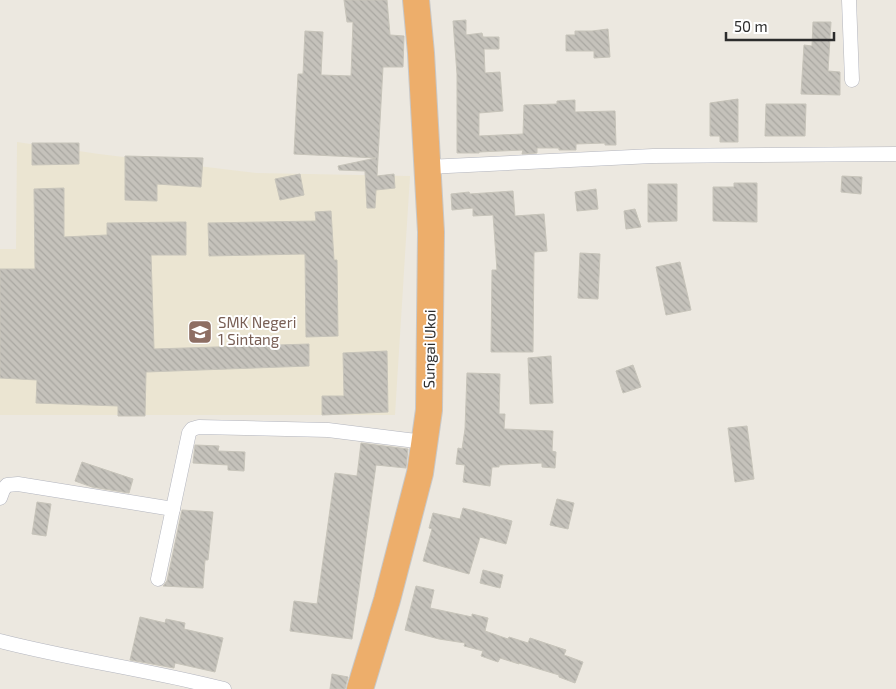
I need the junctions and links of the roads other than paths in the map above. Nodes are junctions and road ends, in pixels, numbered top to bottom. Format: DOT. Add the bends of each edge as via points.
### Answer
graph roads {
  1 [pos="416,0"];
  2 [pos="849,0"];
  3 [pos="852,80"];
  4 [pos="896,154"];
  5 [pos="427,167"];
  6 [pos="424,442"];
  7 [pos="0,498"];
  8 [pos="172,509"];
  9 [pos="158,579"];
  10 [pos="0,641"];
  11 [pos="224,689"];
  12 [pos="360,689"];
  1 -- 5 [label="highway, Sungai Ukoi"];
  2 -- 3 [label="street"];
  4 -- 5 [label="street" via="654,156"];
  5 -- 6 [label="highway, Sungai Ukoi" via="431,317 429,410"];
  6 -- 8 [label="street" via="328,430 199,427 189,433"];
  6 -- 12 [label="highway, Sungai Ukoi" via="420,473"];
  7 -- 8 [label="street" via="7,485 18,484"];
  8 -- 9 [label="street"];
  10 -- 11 [label="street"];
}
